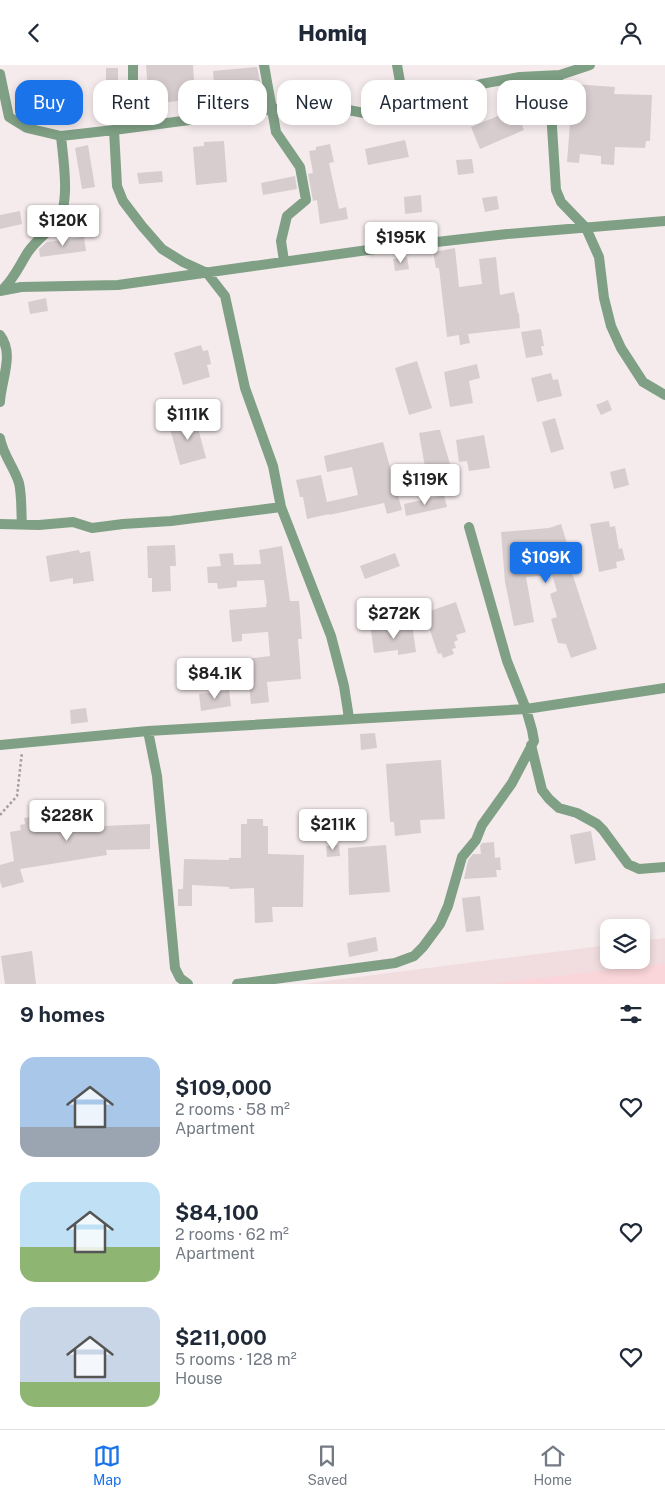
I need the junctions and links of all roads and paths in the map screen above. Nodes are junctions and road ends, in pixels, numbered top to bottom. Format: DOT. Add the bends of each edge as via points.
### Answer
graph roads {
  1 [pos="133,65"];
  2 [pos="264,65"];
  3 [pos="397,65"];
  4 [pos="590,65"];
  5 [pos="0,75"];
  6 [pos="560,75"];
  7 [pos="400,80"];
  8 [pos="487,83"];
  9 [pos="273,109"];
  10 [pos="361,112"];
  11 [pos="133,127"];
  12 [pos="114,130"];
  13 [pos="61,135"];
  14 [pos="665,221"];
  15 [pos="586,228"];
  16 [pos="284,261"];
  17 [pos="207,273"];
  18 [pos="1,291"];
  19 [pos="0,335"];
  20 [pos="665,395"];
  21 [pos="0,402"];
  22 [pos="0,438"];
  23 [pos="281,507"];
  24 [pos="0,524"];
  25 [pos="22,524"];
  26 [pos="470,527"];
  27 [pos="665,688"];
  28 [pos="526,709"];
  29 [pos="349,718"];
  30 [pos="148,731"];
  31 [pos="23,743"];
  32 [pos="0,745"];
  33 [pos="531,745"];
  34 [pos="0,815"];
  35 [pos="665,867"];
  36 [pos="188,984"];
  37 [pos="237,984"];
  1 -- 11 [label="street"];
  2 -- 9 [label="street"];
  3 -- 7 [label="street"];
  4 -- 6 [label="street"];
  5 -- 13 [label="street" via="9,117 27,128"];
  6 -- 8 [label="street"];
  6 -- 15 [label="street" via="552,91 556,190 561,202"];
  9 -- 10 [label="street" via="334,107"];
  9 -- 11 [label="street"];
  9 -- 16 [label="street" via="276,132 300,167 306,200 287,216 281,241"];
  11 -- 12 [label="street"];
  12 -- 13 [label="street"];
  12 -- 17 [label="street" via="117,186 123,201 162,249"];
  13 -- 18 [label="street" via="62,213 28,252 10,283"];
  14 -- 15 [label="street"];
  15 -- 16 [label="street" via="498,235"];
  15 -- 20 [label="street" via="599,257 604,298 621,348 643,383"];
  16 -- 17 [label="street"];
  17 -- 18 [label="street" via="118,285 20,287"];
  17 -- 23 [label="street" via="225,296 244,388 273,466"];
  19 -- 21 [label="street" via="6,344 7,365"];
  22 -- 25 [label="street" via="2,450 19,484"];
  23 -- 25 [label="street" via="92,528 73,522"];
  23 -- 29 [label="street" via="332,637"];
  24 -- 25 [label="street"];
  26 -- 28 [label="street" via="507,661"];
  27 -- 28 [label="street"];
  28 -- 29 [label="street"];
  28 -- 33 [label="street" via="534,741"];
  29 -- 30 [label="street"];
  30 -- 31 [label="street"];
  30 -- 36 [label="street" via="157,776 175,968"];
  31 -- 32 [label="street"];
  31 -- 34 [label="path" via="17,796"];
  33 -- 35 [label="street" via="542,791 549,799 559,807 597,823 628,863 639,869"];
  33 -- 37 [label="street" via="512,783 462,857 440,924 414,956 395,963"];
}
